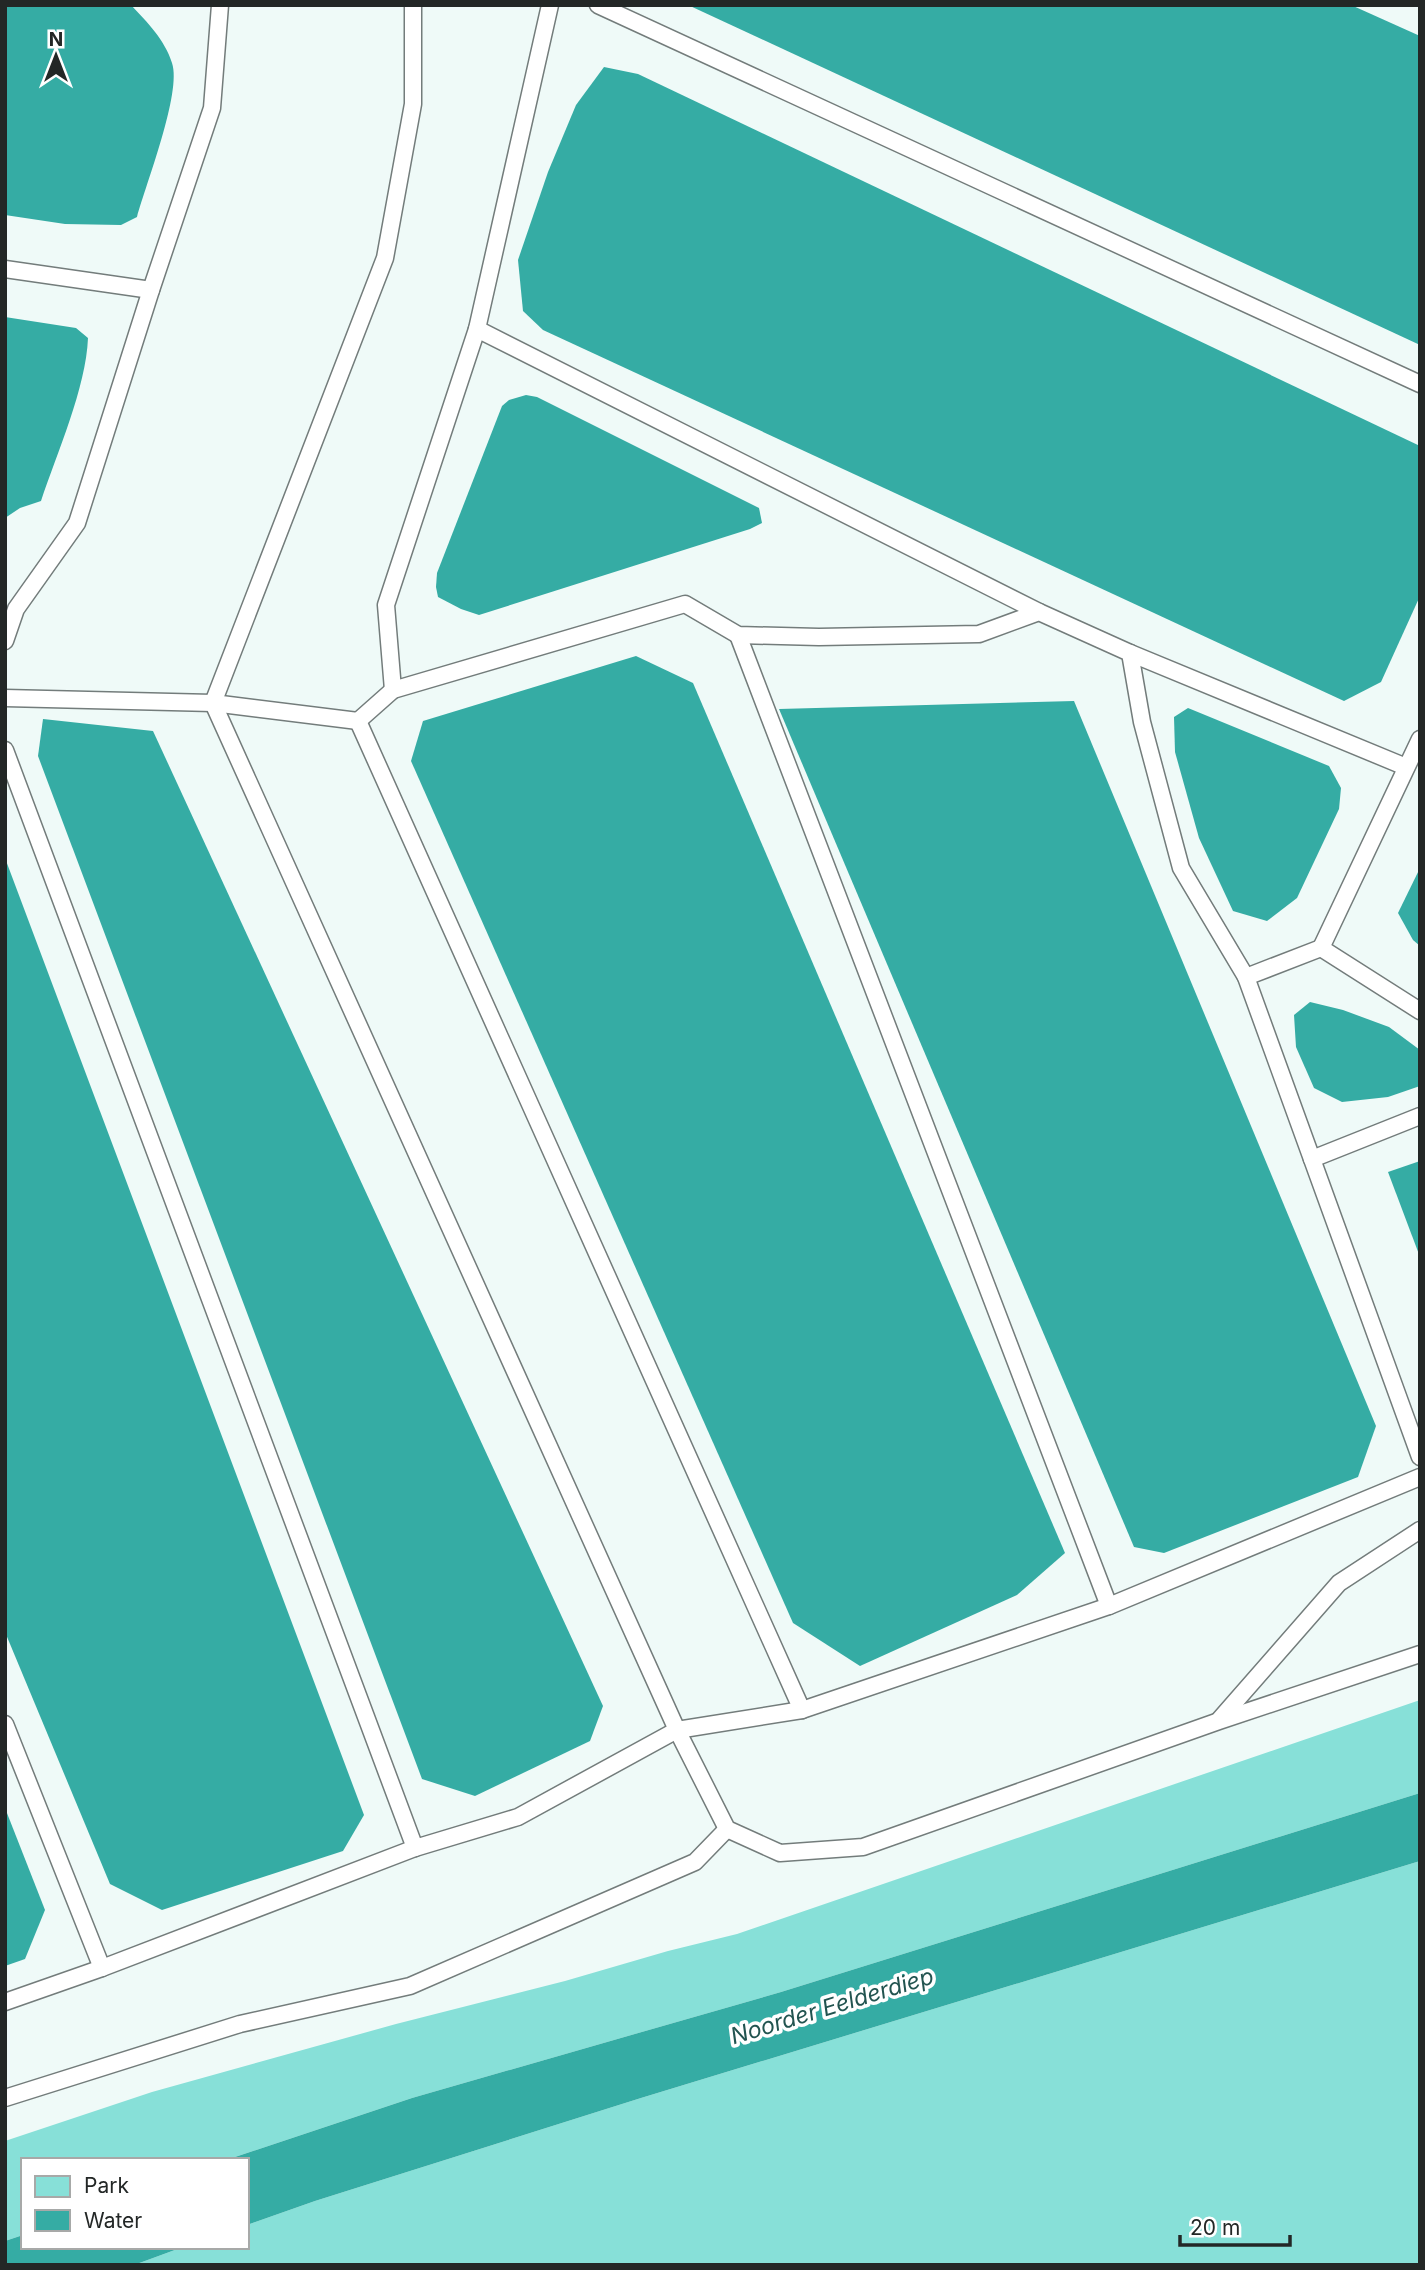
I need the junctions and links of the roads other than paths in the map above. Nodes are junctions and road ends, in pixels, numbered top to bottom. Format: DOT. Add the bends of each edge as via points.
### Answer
graph roads {
  1 [pos="220,5"];
  2 [pos="413,5"];
  3 [pos="550,5"];
  4 [pos="598,5"];
  5 [pos="5,269"];
  6 [pos="151,290"];
  7 [pos="477,329"];
  8 [pos="1420,384"];
  9 [pos="11,608"];
  10 [pos="1039,612"];
  11 [pos="738,635"];
  12 [pos="5,641"];
  13 [pos="1130,653"];
  14 [pos="393,690"];
  15 [pos="5,698"];
  16 [pos="213,703"];
  17 [pos="358,721"];
  18 [pos="1420,739"];
  19 [pos="5,750"];
  20 [pos="1406,767"];
  21 [pos="1321,948"];
  22 [pos="1246,978"];
  23 [pos="1420,1011"];
  24 [pos="1420,1116"];
  25 [pos="1312,1159"];
  26 [pos="1420,1457"];
  27 [pos="1420,1477"];
  28 [pos="1420,1530"];
  29 [pos="1109,1606"];
  30 [pos="1420,1654"];
  31 [pos="803,1710"];
  32 [pos="1219,1721"];
  33 [pos="5,1724"];
  34 [pos="677,1730"];
  35 [pos="727,1829"];
  36 [pos="415,1848"];
  37 [pos="102,1968"];
  38 [pos="5,2002"];
  39 [pos="5,2098"];
  1 -- 6 [label="lane" via="212,108"];
  2 -- 16 [label="lane" via="413,104 384,258"];
  3 -- 7 [label="lane"];
  4 -- 8 [label="lane"];
  5 -- 6 [label="lane"];
  6 -- 9 [label="lane" via="77,523"];
  7 -- 10 [label="lane"];
  7 -- 14 [label="lane" via="386,604"];
  9 -- 12 [label="lane"];
  10 -- 11 [label="lane" via="979,634"];
  10 -- 13 [label="lane"];
  11 -- 14 [label="lane" via="685,604"];
  11 -- 29 [label="lane"];
  13 -- 20 [label="lane"];
  13 -- 22 [label="lane" via="1142,722 1181,868"];
  14 -- 17 [label="lane"];
  15 -- 16 [label="lane"];
  16 -- 17 [label="lane"];
  16 -- 34 [label="lane"];
  17 -- 31 [label="lane"];
  18 -- 20 [label="lane"];
  19 -- 36 [label="lane"];
  20 -- 21 [label="lane"];
  21 -- 22 [label="lane"];
  21 -- 23 [label="lane"];
  22 -- 25 [label="lane"];
  24 -- 25 [label="lane"];
  25 -- 26 [label="lane"];
  27 -- 29 [label="lane"];
  28 -- 32 [label="lane" via="1339,1583"];
  29 -- 31 [label="lane"];
  30 -- 32 [label="lane"];
  31 -- 34 [label="lane"];
  32 -- 35 [label="lane" via="863,1847 780,1853"];
  33 -- 37 [label="lane"];
  34 -- 35 [label="lane"];
  34 -- 36 [label="lane" via="518,1817"];
  35 -- 39 [label="lane" via="695,1862 410,1986 240,2025"];
  36 -- 37 [label="lane"];
  37 -- 38 [label="lane"];
}
